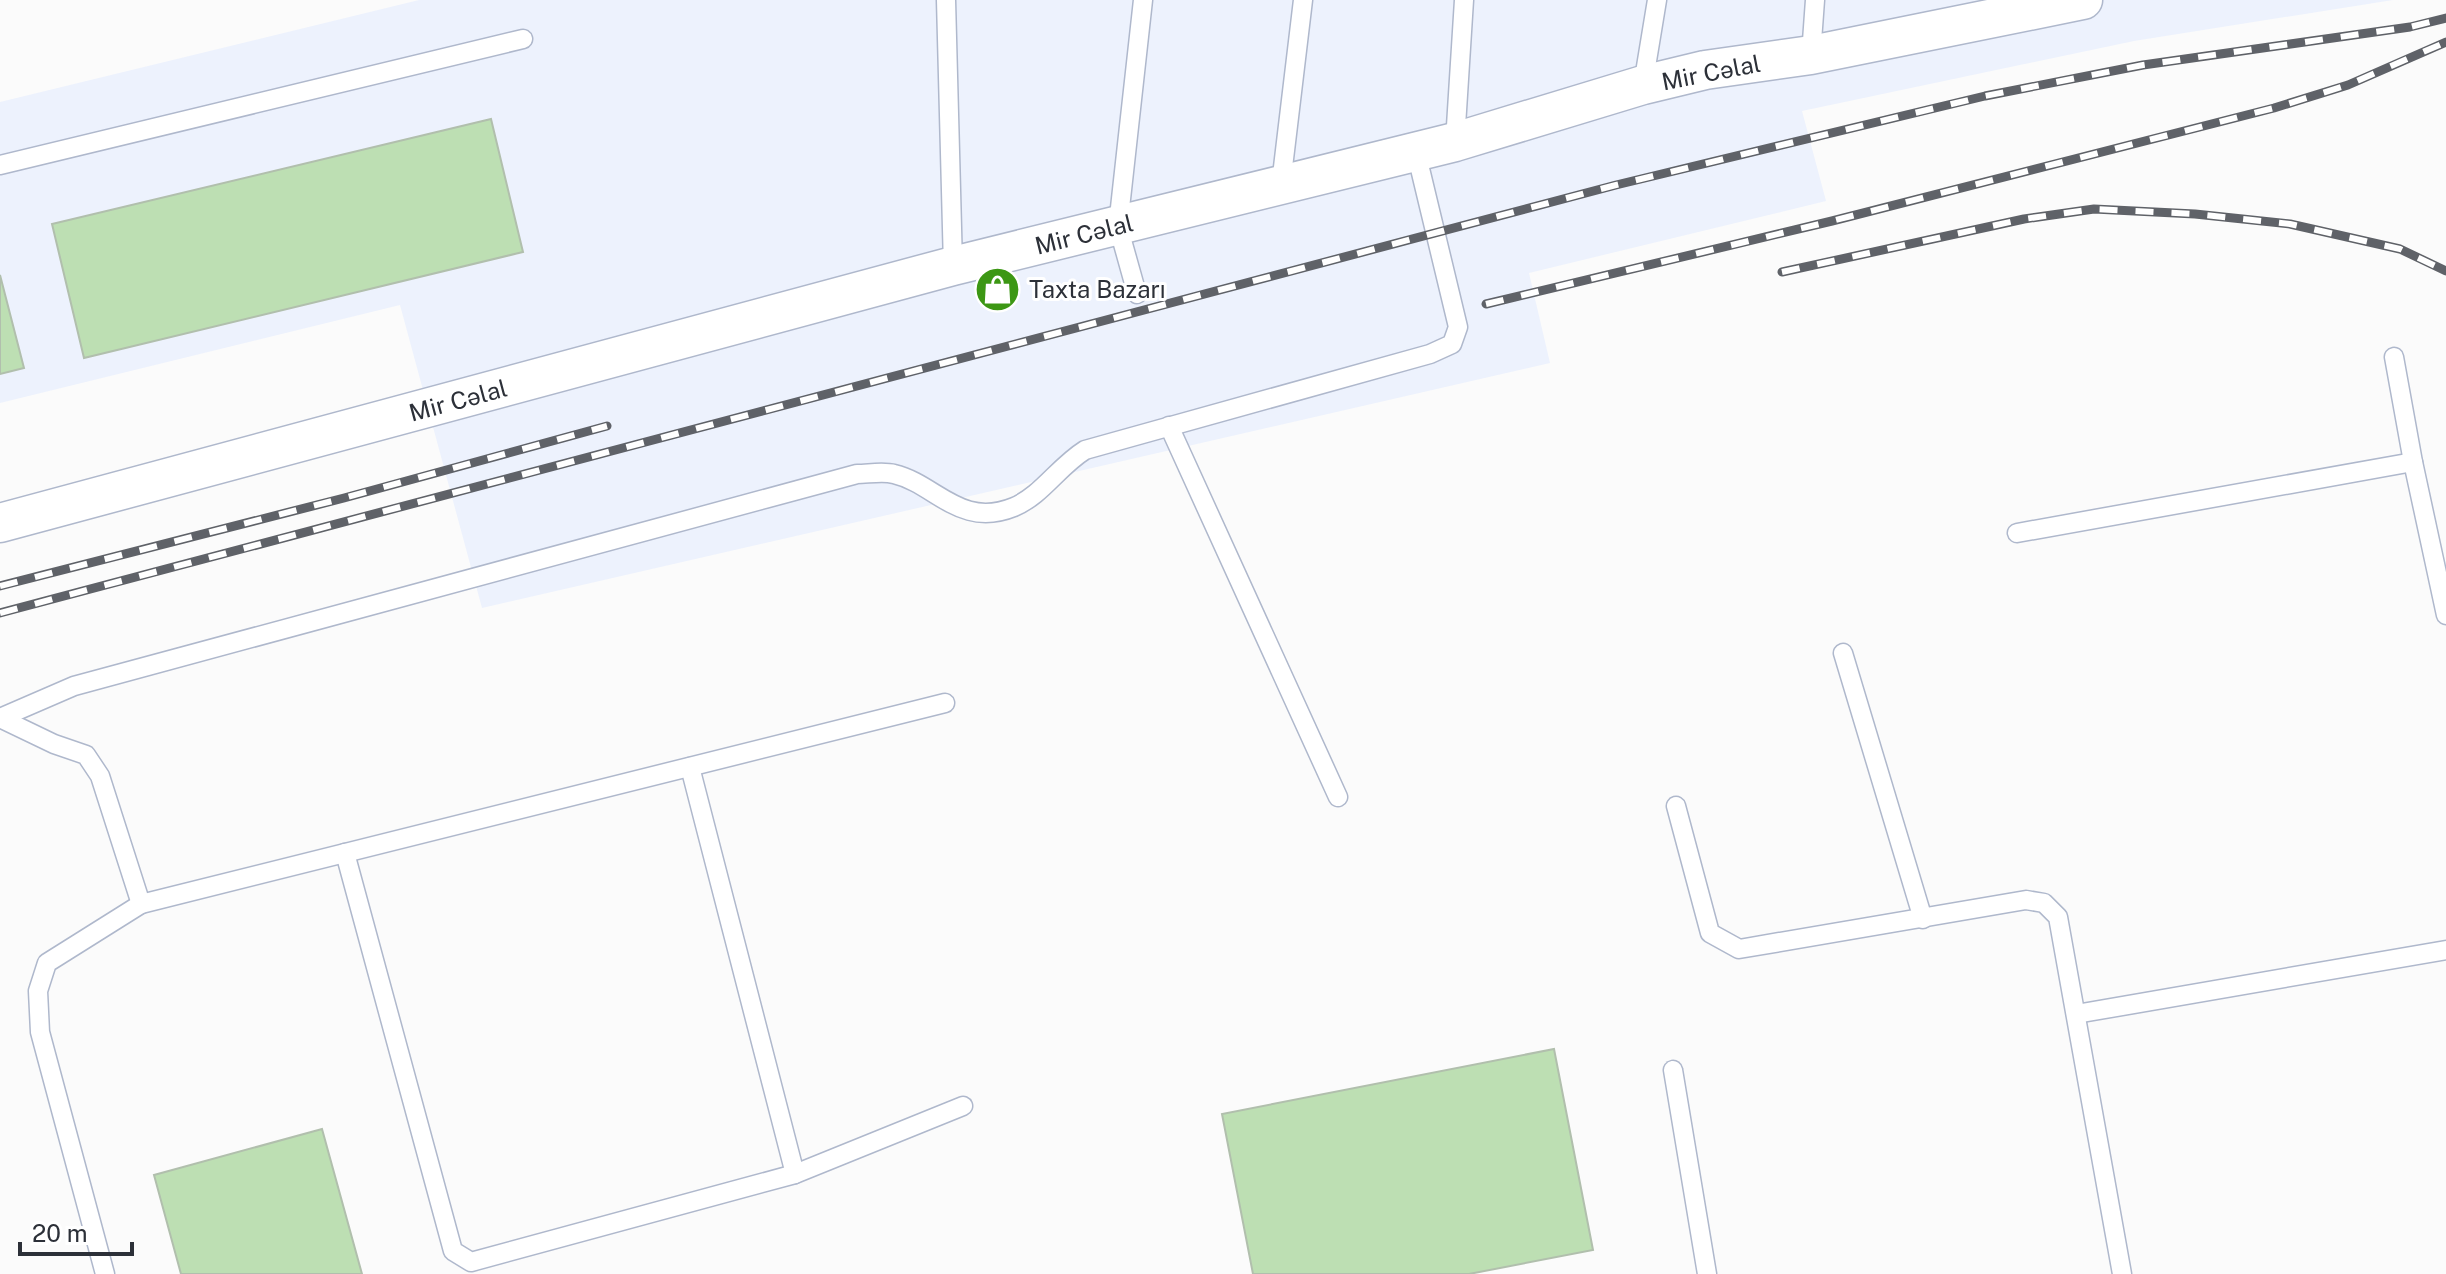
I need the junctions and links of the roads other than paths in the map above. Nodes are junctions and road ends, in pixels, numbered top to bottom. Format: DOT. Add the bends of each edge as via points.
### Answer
graph roads {
  1 [pos="946,0"];
  2 [pos="1143,0"];
  3 [pos="1303,0"];
  4 [pos="1464,0"];
  5 [pos="1657,0"];
  6 [pos="1815,0"];
  7 [pos="2083,0"];
  8 [pos="1997,10"];
  9 [pos="523,39"];
  10 [pos="1811,55"];
  11 [pos="1643,85"];
  12 [pos="1455,142"];
  13 [pos="1416,152"];
  14 [pos="0,165"];
  15 [pos="1281,184"];
  16 [pos="1118,226"];
  17 [pos="953,266"];
  18 [pos="1137,294"];
  19 [pos="2394,357"];
  20 [pos="1169,426"];
  21 [pos="2413,462"];
  22 [pos="0,523"];
  23 [pos="2017,533"];
  24 [pos="2446,615"];
  25 [pos="1843,653"];
  26 [pos="945,703"];
  27 [pos="0,718"];
  28 [pos="690,767"];
  29 [pos="1338,797"];
  30 [pos="1676,806"];
  31 [pos="345,853"];
  32 [pos="141,904"];
  33 [pos="1923,919"];
  34 [pos="2446,950"];
  35 [pos="2076,1014"];
  36 [pos="1673,1070"];
  37 [pos="963,1106"];
  38 [pos="795,1174"];
  39 [pos="472,1268"];
  40 [pos="105,1274"];
  41 [pos="1707,1274"];
  42 [pos="2122,1274"];
  1 -- 17 [label="lane"];
  2 -- 16 [label="lane"];
  3 -- 15 [label="lane"];
  4 -- 12 [label="lane"];
  5 -- 11 [label="lane"];
  6 -- 10 [label="lane"];
  7 -- 8 [label="street, Mir Cəlal"];
  8 -- 10 [label="street, Mir Cəlal"];
  9 -- 14 [label="lane"];
  10 -- 11 [label="street, Mir Cəlal"];
  11 -- 12 [label="street, Mir Cəlal"];
  12 -- 13 [label="street, Mir Cəlal"];
  13 -- 15 [label="street, Mir Cəlal"];
  13 -- 20 [label="lane" via="1458,327 1452,344"];
  15 -- 16 [label="street, Mir Cəlal"];
  16 -- 17 [label="street, Mir Cəlal"];
  16 -- 18 [label="lane"];
  17 -- 22 [label="street, Mir Cəlal"];
  19 -- 21 [label="lane"];
  20 -- 27 [label="lane" via="1085,450 1034,496 1011,508 960,509 893,473 857,474 102,678"];
  20 -- 29 [label="lane"];
  21 -- 23 [label="lane"];
  21 -- 24 [label="lane"];
  25 -- 33 [label="lane"];
  26 -- 28 [label="lane"];
  27 -- 32 [label="lane" via="86,755 100,776"];
  28 -- 31 [label="lane"];
  28 -- 38 [label="lane"];
  30 -- 33 [label="lane" via="1710,933 1739,949"];
  31 -- 32 [label="lane"];
  31 -- 39 [label="lane" via="453,1251"];
  32 -- 40 [label="lane" via="47,963 38,991 40,1032"];
  33 -- 35 [label="lane" via="2026,900 2044,903 2058,917"];
  34 -- 35 [label="lane"];
  35 -- 42 [label="lane"];
  36 -- 41 [label="lane"];
  37 -- 38 [label="lane"];
  38 -- 39 [label="lane"];
}
